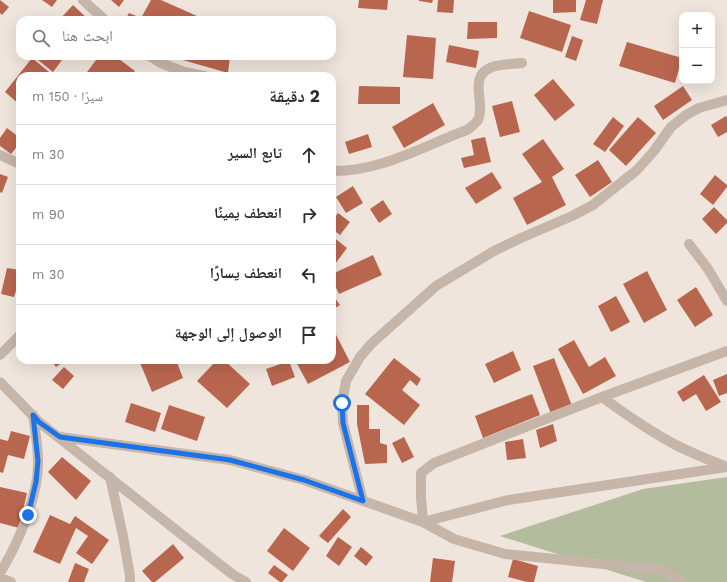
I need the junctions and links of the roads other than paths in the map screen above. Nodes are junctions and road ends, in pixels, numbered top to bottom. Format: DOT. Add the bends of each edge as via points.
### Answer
graph roads {
  1 [pos="82,0"];
  2 [pos="100,16"];
  3 [pos="156,60"];
  4 [pos="522,63"];
  5 [pos="184,72"];
  6 [pos="727,100"];
  7 [pos="0,155"];
  8 [pos="16,162"];
  9 [pos="336,171"];
  10 [pos="689,244"];
  11 [pos="727,301"];
  12 [pos="16,339"];
  13 [pos="727,351"];
  14 [pos="0,356"];
  15 [pos="0,382"];
  16 [pos="602,397"];
  17 [pos="33,415"];
  18 [pos="60,437"];
  19 [pos="727,467"];
  20 [pos="110,477"];
  21 [pos="363,501"];
  22 [pos="423,522"];
  23 [pos="0,572"];
  24 [pos="0,578"];
  25 [pos="11,582"];
  26 [pos="130,582"];
  27 [pos="246,582"];
  28 [pos="680,582"];
  1 -- 2 [label="street"];
  3 -- 5 [label="street"];
  4 -- 9 [label="street" via="498,65 484,71 478,85 478,119 467,130 375,166"];
  6 -- 21 [label="street" via="699,108 686,115 671,127 637,170 593,205 494,251 436,286 371,344 346,381 342,403 343,423"];
  7 -- 8 [label="street"];
  10 -- 11 [label="street"];
  12 -- 14 [label="street"];
  13 -- 16 [label="street"];
  15 -- 17 [label="street"];
  16 -- 19 [label="street" via="675,444"];
  16 -- 22 [label="street" via="434,463 420,473"];
  17 -- 18 [label="street"];
  17 -- 23 [label="street" via="38,461 36,482 28,515 9,559"];
  18 -- 20 [label="street"];
  18 -- 21 [label="street" via="230,460 304,480"];
  19 -- 22 [label="street" via="508,500"];
  20 -- 26 [label="street"];
  20 -- 27 [label="street" via="232,574"];
  21 -- 22 [label="street"];
  22 -- 28 [label="street" via="454,538 505,554 662,570"];
  24 -- 25 [label="street"];
}
